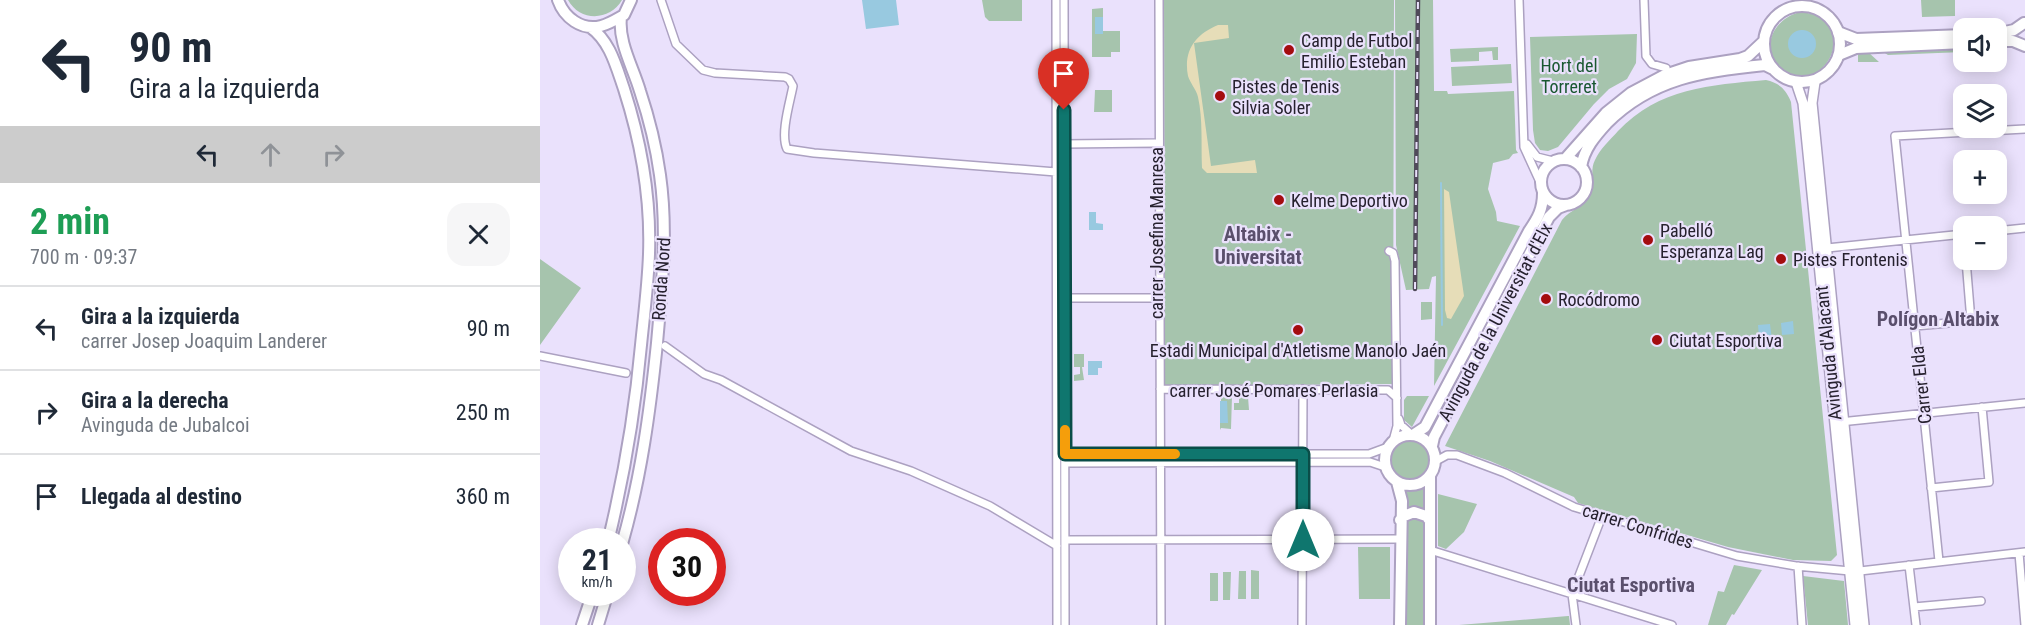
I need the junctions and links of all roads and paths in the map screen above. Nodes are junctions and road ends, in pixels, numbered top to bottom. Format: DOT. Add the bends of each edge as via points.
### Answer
graph roads {
  1 [pos="558,0"];
  2 [pos="631,0"];
  3 [pos="660,0"];
  4 [pos="1056,0"];
  5 [pos="1064,0"];
  6 [pos="1157,0"];
  7 [pos="1519,0"];
  8 [pos="1644,0"];
  9 [pos="1790,0"];
  10 [pos="1807,0"];
  11 [pos="1819,10"];
  12 [pos="1783,12"];
  13 [pos="621,17"];
  14 [pos="2025,22"];
  15 [pos="590,27"];
  16 [pos="1839,32"];
  17 [pos="2007,32"];
  18 [pos="1953,35"];
  19 [pos="1764,41"];
  20 [pos="2007,41"];
  21 [pos="1953,44"];
  22 [pos="2025,45"];
  23 [pos="1839,55"];
  24 [pos="1666,68"];
  25 [pos="1773,69"];
  26 [pos="1796,82"];
  27 [pos="1815,82"];
  28 [pos="2025,129"];
  29 [pos="1524,139"];
  30 [pos="1155,143"];
  31 [pos="1064,144"];
  32 [pos="1566,159"];
  33 [pos="1552,161"];
  34 [pos="1581,167"];
  35 [pos="1056,172"];
  36 [pos="1542,187"];
  37 [pos="1566,205"];
  38 [pos="2025,228"];
  39 [pos="2007,230"];
  40 [pos="1953,235"];
  41 [pos="1906,240"];
  42 [pos="1827,248"];
  43 [pos="1389,251"];
  44 [pos="1967,270"];
  45 [pos="1065,298"];
  46 [pos="1156,298"];
  47 [pos="1915,327"];
  48 [pos="665,346"];
  49 [pos="540,356"];
  50 [pos="626,373"];
  51 [pos="1398,384"];
  52 [pos="1161,389"];
  53 [pos="1303,389"];
  54 [pos="1388,390"];
  55 [pos="1397,401"];
  56 [pos="2025,403"];
  57 [pos="1982,407"];
  58 [pos="1923,413"];
  59 [pos="1845,421"];
  60 [pos="1835,427"];
  61 [pos="1412,434"];
  62 [pos="1390,444"];
  63 [pos="1432,446"];
  64 [pos="1065,454"];
  65 [pos="1159,454"];
  66 [pos="1303,458"];
  67 [pos="1436,461"];
  68 [pos="1065,463"];
  69 [pos="1161,464"];
  70 [pos="1385,467"];
  71 [pos="1430,476"];
  72 [pos="1397,482"];
  73 [pos="1931,488"];
  74 [pos="1602,516"];
  75 [pos="1400,520"];
  76 [pos="1430,522"];
  77 [pos="611,528"];
  78 [pos="626,528"];
  79 [pos="1161,539"];
  80 [pos="1400,539"];
  81 [pos="1065,540"];
  82 [pos="1303,540"];
  83 [pos="1057,546"];
  84 [pos="1430,550"];
  85 [pos="2022,552"];
  86 [pos="1939,561"];
  87 [pos="1910,565"];
  88 [pos="1798,566"];
  89 [pos="1855,571"];
  90 [pos="1572,594"];
  91 [pos="1981,601"];
  92 [pos="588,606"];
  93 [pos="604,606"];
  94 [pos="1914,607"];
  95 [pos="582,625"];
  96 [pos="598,625"];
  97 [pos="1057,625"];
  98 [pos="1065,625"];
  99 [pos="1161,625"];
  100 [pos="1302,625"];
  101 [pos="1400,625"];
  102 [pos="1430,625"];
  103 [pos="1576,625"];
  104 [pos="1672,625"];
  105 [pos="1802,625"];
  106 [pos="1855,625"];
  107 [pos="1864,625"];
  108 [pos="1916,625"];
  109 [pos="2025,625"];
  1 -- 15 [label="main road, Ronda Nord" via="570,18"];
  2 -- 13 [label="main road"];
  3 -- 35 [label="street" via="676,44 703,70 789,79 793,86 784,133 787,149"];
  4 -- 35 [label="street"];
  5 -- 31 [label="street"];
  6 -- 30 [label="street, carrer Josefina Manresa"];
  6 -- 52 [label="street, carrer Josefina Manresa"];
  7 -- 29 [label="street"];
  8 -- 24 [label="street" via="1646,56 1652,64"];
  9 -- 12 [label="main road"];
  10 -- 11 [label="main road"];
  11 -- 12 [label="main road" via="1805,6"];
  11 -- 16 [label="main road" via="1831,18"];
  12 -- 19 [label="main road" via="1767,29"];
  13 -- 15 [label="main road"];
  13 -- 78 [label="main road, Ronda Nord" via="621,36 658,160 665,245 648,420"];
  14 -- 17 [label="main road"];
  14 -- 22 [label="main road"];
  15 -- 77 [label="main road, Ronda Nord" via="609,48 628,102 644,169 648,210 648,279 632,426"];
  16 -- 18 [label="main road" via="1856,39"];
  16 -- 23 [label="main road"];
  19 -- 25 [label="main road"];
  19 -- 32 [label="main road" via="1748,56 1689,67 1631,93 1606,113"];
  20 -- 22 [label="main road"];
  21 -- 23 [label="main road" via="1856,48"];
  23 -- 27 [label="main road" via="1833,67"];
  25 -- 26 [label="main road"];
  25 -- 34 [label="main road" via="1765,65 1701,73 1651,90 1624,107 1602,128 1585,152"];
  26 -- 27 [label="main road"];
  26 -- 60 [label="main road, Avinguda d'Alacant" via="1803,103"];
  27 -- 42 [label="main road, Avinguda d'Alacant" via="1812,103"];
  28 -- 41 [label="street, Carrer Elda" via="1895,136"];
  29 -- 33 [label="street" via="1537,157"];
  29 -- 36 [label="street"];
  30 -- 31 [label="street"];
  30 -- 46 [label="street, carrer Josefina Manresa"];
  31 -- 45 [label="street"];
  32 -- 33 [label="main road"];
  32 -- 34 [label="main road"];
  33 -- 36 [label="main road" via="1545,168"];
  34 -- 37 [label="main road" via="1587,179 1584,193"];
  35 -- 83 [label="street"];
  36 -- 37 [label="main road" via="1554,203"];
  36 -- 61 [label="main road, Avinguda de la Universitat d'Elx" via="1541,213 1425,427"];
  37 -- 63 [label="main road, Avinguda de la Universitat d'Elx" via="1549,217"];
  38 -- 39 [label="street"];
  40 -- 41 [label="street"];
  41 -- 42 [label="street"];
  41 -- 47 [label="street, Carrer Elda"];
  42 -- 59 [label="main road, Avinguda d'Alacant"];
  43 -- 51 [label="street" via="1395,261"];
  44 -- 47 [label="street" via="1971,321"];
  45 -- 46 [label="street"];
  45 -- 64 [label="street"];
  46 -- 65 [label="street, carrer Josefina Manresa"];
  47 -- 58 [label="street, Carrer Elda"];
  48 -- 83 [label="street" via="704,375 721,380 851,451 910,471 990,506"];
  49 -- 50 [label="street"];
  51 -- 54 [label="street, carrer José Pomares Perlasia"];
  51 -- 55 [label="street"];
  52 -- 53 [label="street, carrer José Pomares Perlasia"];
  52 -- 65 [label="street, carrer Josefina Manresa"];
  53 -- 54 [label="street, carrer José Pomares Perlasia"];
  53 -- 66 [label="street"];
  54 -- 55 [label="street, carrer José Pomares Perlasia"];
  55 -- 61 [label="street" via="1401,425"];
  55 -- 62 [label="street" via="1397,426"];
  56 -- 57 [label="street"];
  57 -- 58 [label="street"];
  57 -- 73 [label="street" via="1989,482"];
  58 -- 59 [label="street"];
  58 -- 73 [label="street, Carrer Elda"];
  59 -- 60 [label="street"];
  59 -- 89 [label="main road, Avinguda d'Alacant"];
  60 -- 89 [label="main road, Avinguda d'Alacant"];
  61 -- 62 [label="main road"];
  61 -- 63 [label="main road"];
  62 -- 66 [label="street" via="1369,454"];
  62 -- 70 [label="main road"];
  63 -- 67 [label="main road"];
  64 -- 65 [label="street"];
  64 -- 68 [label="street"];
  65 -- 66 [label="street"];
  65 -- 69 [label="street"];
  66 -- 69 [label="street"];
  66 -- 70 [label="street" via="1373,462"];
  66 -- 82 [label="street"];
  67 -- 71 [label="main road"];
  67 -- 74 [label="street, carrer Confrides" via="1457,455"];
  68 -- 69 [label="street"];
  68 -- 81 [label="street"];
  69 -- 79 [label="street"];
  70 -- 72 [label="main road"];
  71 -- 72 [label="main road" via="1415,485"];
  71 -- 76 [label="main road"];
  72 -- 75 [label="main road" via="1402,501"];
  73 -- 86 [label="street, Carrer Elda"];
  74 -- 88 [label="street, carrer Confrides" via="1737,556"];
  74 -- 90 [label="street"];
  75 -- 76 [label="main road" via="1414,512"];
  75 -- 80 [label="main road"];
  76 -- 84 [label="main road"];
  79 -- 81 [label="street"];
  79 -- 82 [label="street"];
  79 -- 99 [label="street"];
  80 -- 82 [label="street"];
  80 -- 101 [label="main road"];
  81 -- 98 [label="street"];
  82 -- 100 [label="street"];
  83 -- 97 [label="street"];
  84 -- 90 [label="street"];
  84 -- 102 [label="main road"];
  85 -- 86 [label="street, carrer Confrides"];
  85 -- 109 [label="street"];
  86 -- 87 [label="street, carrer Confrides"];
  87 -- 89 [label="street, carrer Confrides"];
  87 -- 94 [label="street"];
  88 -- 89 [label="street, carrer Confrides"];
  88 -- 105 [label="street"];
  89 -- 106 [label="main road, Avinguda d'Alacant"];
  89 -- 107 [label="main road, Avinguda d'Alacant"];
  90 -- 103 [label="street"];
  90 -- 104 [label="street"];
  91 -- 94 [label="street"];
  92 -- 95 [label="main road"];
  93 -- 96 [label="main road"];
  94 -- 108 [label="street"];
}
